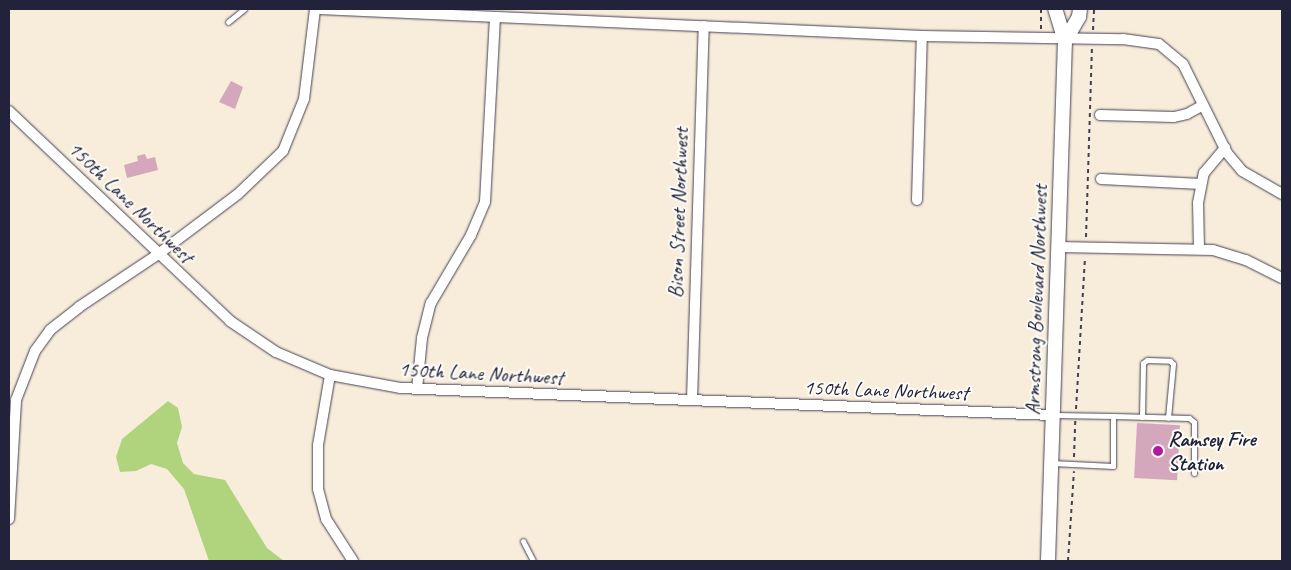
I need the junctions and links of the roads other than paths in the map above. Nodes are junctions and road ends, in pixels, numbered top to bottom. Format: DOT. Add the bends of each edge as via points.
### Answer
graph roads {
  1 [pos="244,9"];
  2 [pos="315,9"];
  3 [pos="319,9"];
  4 [pos="1056,9"];
  5 [pos="1080,9"];
  6 [pos="495,17"];
  7 [pos="228,22"];
  8 [pos="704,26"];
  9 [pos="922,36"];
  10 [pos="1065,41"];
  11 [pos="1203,105"];
  12 [pos="9,111"];
  13 [pos="1100,115"];
  14 [pos="1225,148"];
  15 [pos="1101,178"];
  16 [pos="1201,184"];
  17 [pos="1282,194"];
  18 [pos="917,200"];
  19 [pos="1058,247"];
  20 [pos="1199,249"];
  21 [pos="158,255"];
  22 [pos="1282,278"];
  23 [pos="330,375"];
  24 [pos="417,389"];
  25 [pos="692,400"];
  26 [pos="1052,415"];
  27 [pos="1113,416"];
  28 [pos="1142,417"];
  29 [pos="1168,418"];
  30 [pos="1051,463"];
  31 [pos="1194,472"];
  32 [pos="9,520"];
  33 [pos="523,541"];
  34 [pos="353,561"];
  35 [pos="532,561"];
  36 [pos="1048,561"];
  1 -- 7 [label="lane"];
  2 -- 21 [label="street" via="304,99 284,151 238,194"];
  3 -- 6 [label="street"];
  4 -- 10 [label="main road, Armstrong Boulevard Northwest"];
  5 -- 10 [label="main road, Armstrong Boulevard Northwest"];
  6 -- 8 [label="street"];
  6 -- 24 [label="street" via="485,202 471,235 431,303 422,338"];
  8 -- 9 [label="street"];
  8 -- 25 [label="street, Bison Street Northwest" via="694,250"];
  9 -- 10 [label="street"];
  9 -- 18 [label="street"];
  10 -- 11 [label="street" via="1158,44 1183,64"];
  10 -- 19 [label="main road, Armstrong Boulevard Northwest"];
  11 -- 13 [label="street" via="1174,117"];
  11 -- 14 [label="street"];
  12 -- 21 [label="street, 150th Lane Northwest"];
  14 -- 16 [label="street" via="1204,172"];
  14 -- 17 [label="street" via="1242,171"];
  15 -- 16 [label="street"];
  16 -- 20 [label="street"];
  19 -- 20 [label="street"];
  19 -- 26 [label="main road, Armstrong Boulevard Northwest"];
  20 -- 22 [label="street" via="1246,260"];
  21 -- 23 [label="street, 150th Lane Northwest" via="246,333 276,352"];
  21 -- 32 [label="street" via="79,307 50,330 34,351 16,400"];
  23 -- 24 [label="street, 150th Lane Northwest" via="372,385"];
  23 -- 34 [label="street" via="318,445 318,489 326,519"];
  24 -- 25 [label="street, 150th Lane Northwest"];
  25 -- 26 [label="street, 150th Lane Northwest"];
  26 -- 27 [label="lane"];
  26 -- 30 [label="main road, Armstrong Boulevard Northwest"];
  27 -- 28 [label="lane"];
  27 -- 30 [label="lane" via="1113,466"];
  28 -- 29 [label="lane"];
  28 -- 29 [label="lane" via="1143,363 1147,360 1170,361 1173,364"];
  29 -- 31 [label="lane" via="1189,418 1194,422"];
  30 -- 36 [label="main road, Armstrong Boulevard Northwest"];
  33 -- 35 [label="lane"];
}
